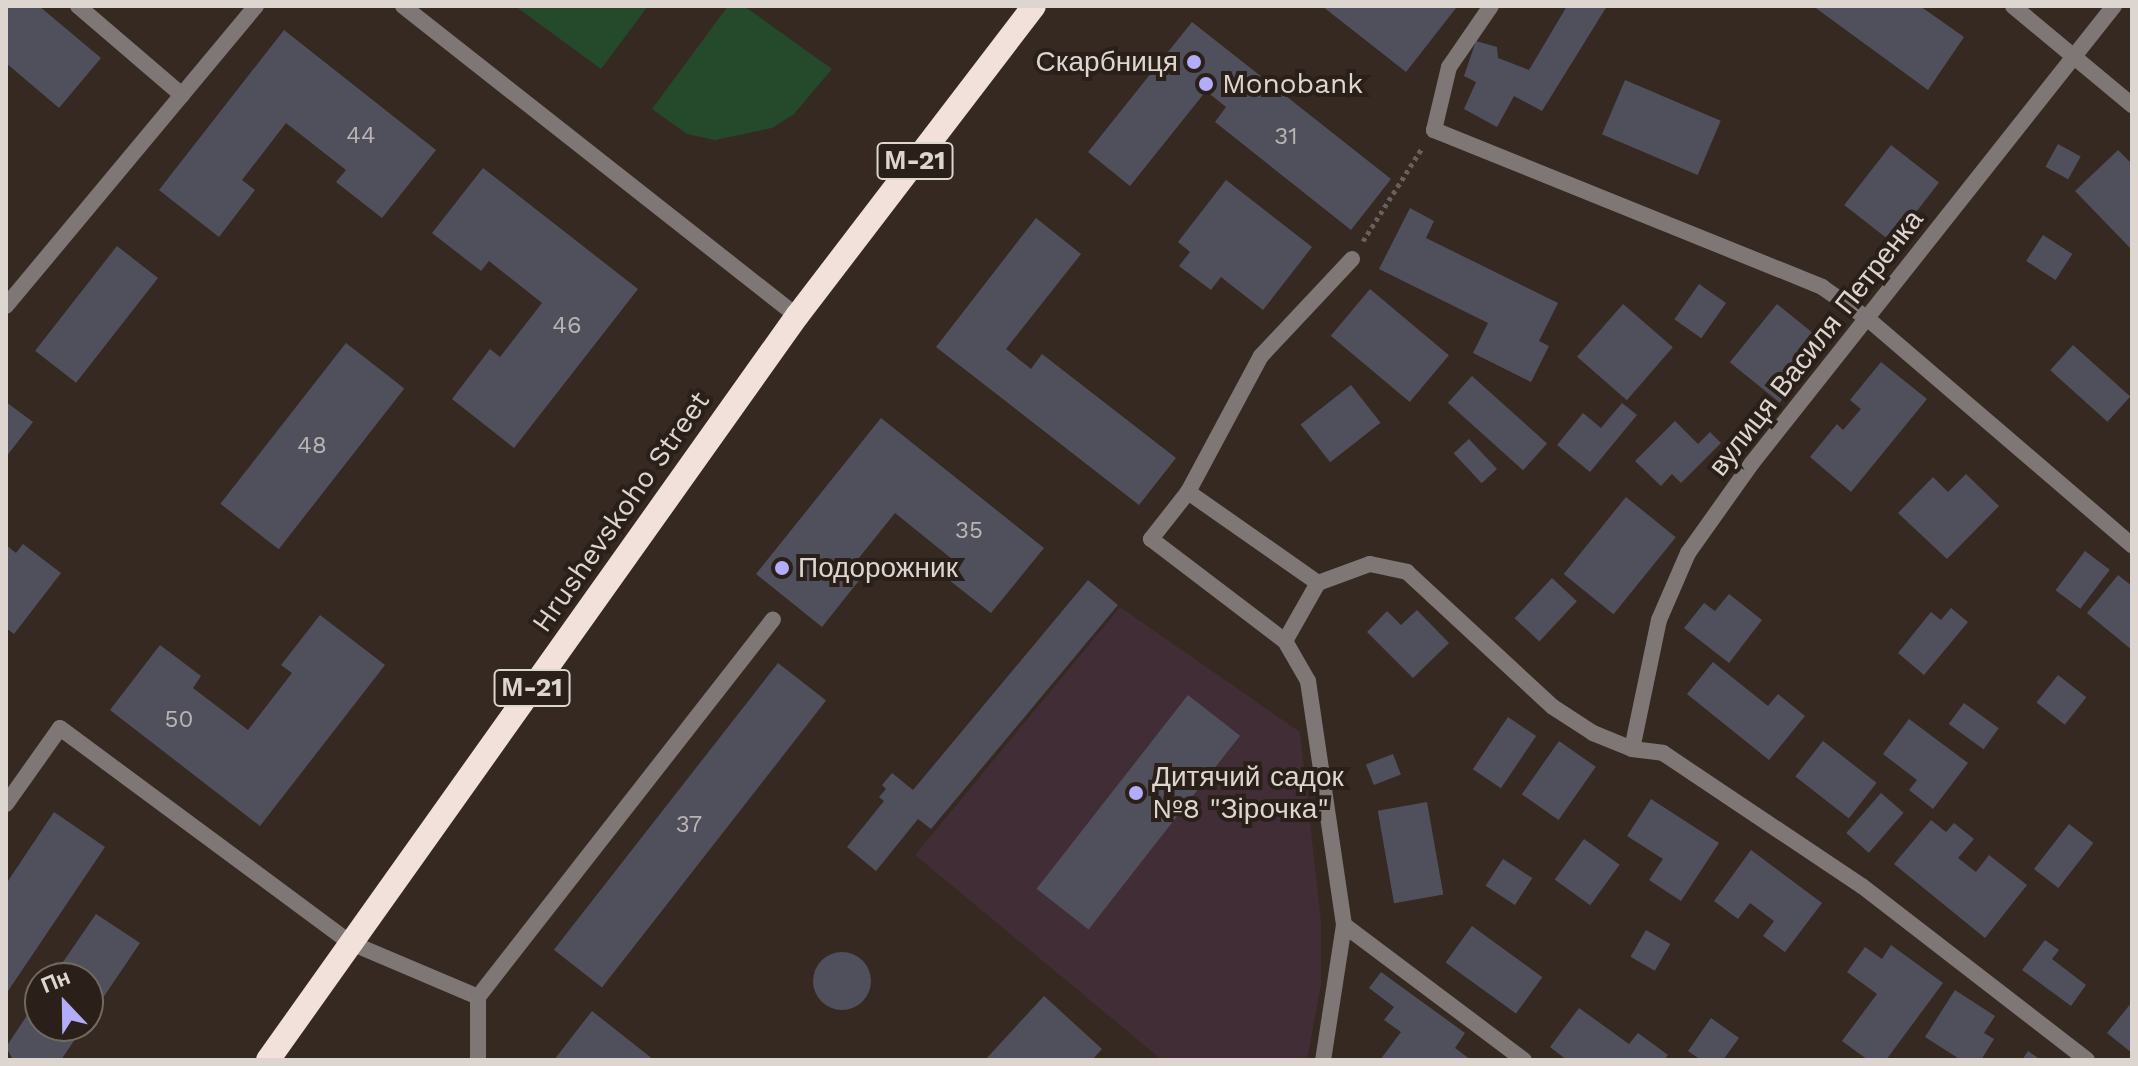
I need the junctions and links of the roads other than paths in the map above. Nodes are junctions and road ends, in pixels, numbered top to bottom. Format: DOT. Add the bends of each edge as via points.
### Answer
graph roads {
  1 [pos="78,6"];
  2 [pos="256,6"];
  3 [pos="403,6"];
  4 [pos="1034,6"];
  5 [pos="1491,6"];
  6 [pos="2013,6"];
  7 [pos="2114,6"];
  8 [pos="2074,54"];
  9 [pos="182,95"];
  10 [pos="2132,105"];
  11 [pos="1352,259"];
  12 [pos="6,306"];
  13 [pos="797,316"];
  14 [pos="1868,319"];
  15 [pos="1188,492"];
  16 [pos="2132,545"];
  17 [pos="1318,583"];
  18 [pos="773,619"];
  19 [pos="1285,641"];
  20 [pos="1632,749"];
  21 [pos="6,804"];
  22 [pos="1344,925"];
  23 [pos="351,943"];
  24 [pos="478,997"];
  25 [pos="268,1060"];
  26 [pos="478,1060"];
  27 [pos="1323,1060"];
  28 [pos="1524,1060"];
  29 [pos="2087,1060"];
  1 -- 9 [label="street"];
  2 -- 9 [label="street"];
  3 -- 13 [label="street"];
  4 -- 13 [label="highway, Hrushevskoho Street / М-21"];
  5 -- 14 [label="street" via="1449,67 1434,130 1822,287"];
  6 -- 8 [label="street"];
  7 -- 8 [label="street, вулиця Василя Петренка"];
  8 -- 10 [label="street"];
  8 -- 14 [label="street, вулиця Василя Петренка"];
  9 -- 12 [label="street"];
  11 -- 15 [label="street" via="1261,356"];
  13 -- 23 [label="highway, Hrushevskoho Street / М-21"];
  14 -- 16 [label="street"];
  14 -- 20 [label="street, вулиця Василя Петренка" via="1752,463 1688,553 1659,620"];
  15 -- 17 [label="street"];
  15 -- 19 [label="street" via="1151,539"];
  17 -- 19 [label="street"];
  17 -- 20 [label="street" via="1370,564 1407,572 1553,707 1593,733"];
  18 -- 24 [label="street"];
  19 -- 22 [label="street" via="1308,681"];
  20 -- 29 [label="street" via="1663,753 1862,886"];
  21 -- 23 [label="street" via="60,728"];
  22 -- 27 [label="street"];
  22 -- 28 [label="street"];
  23 -- 24 [label="street"];
  23 -- 25 [label="highway, Hrushevskoho Street / М-21"];
  24 -- 26 [label="street"];
}
